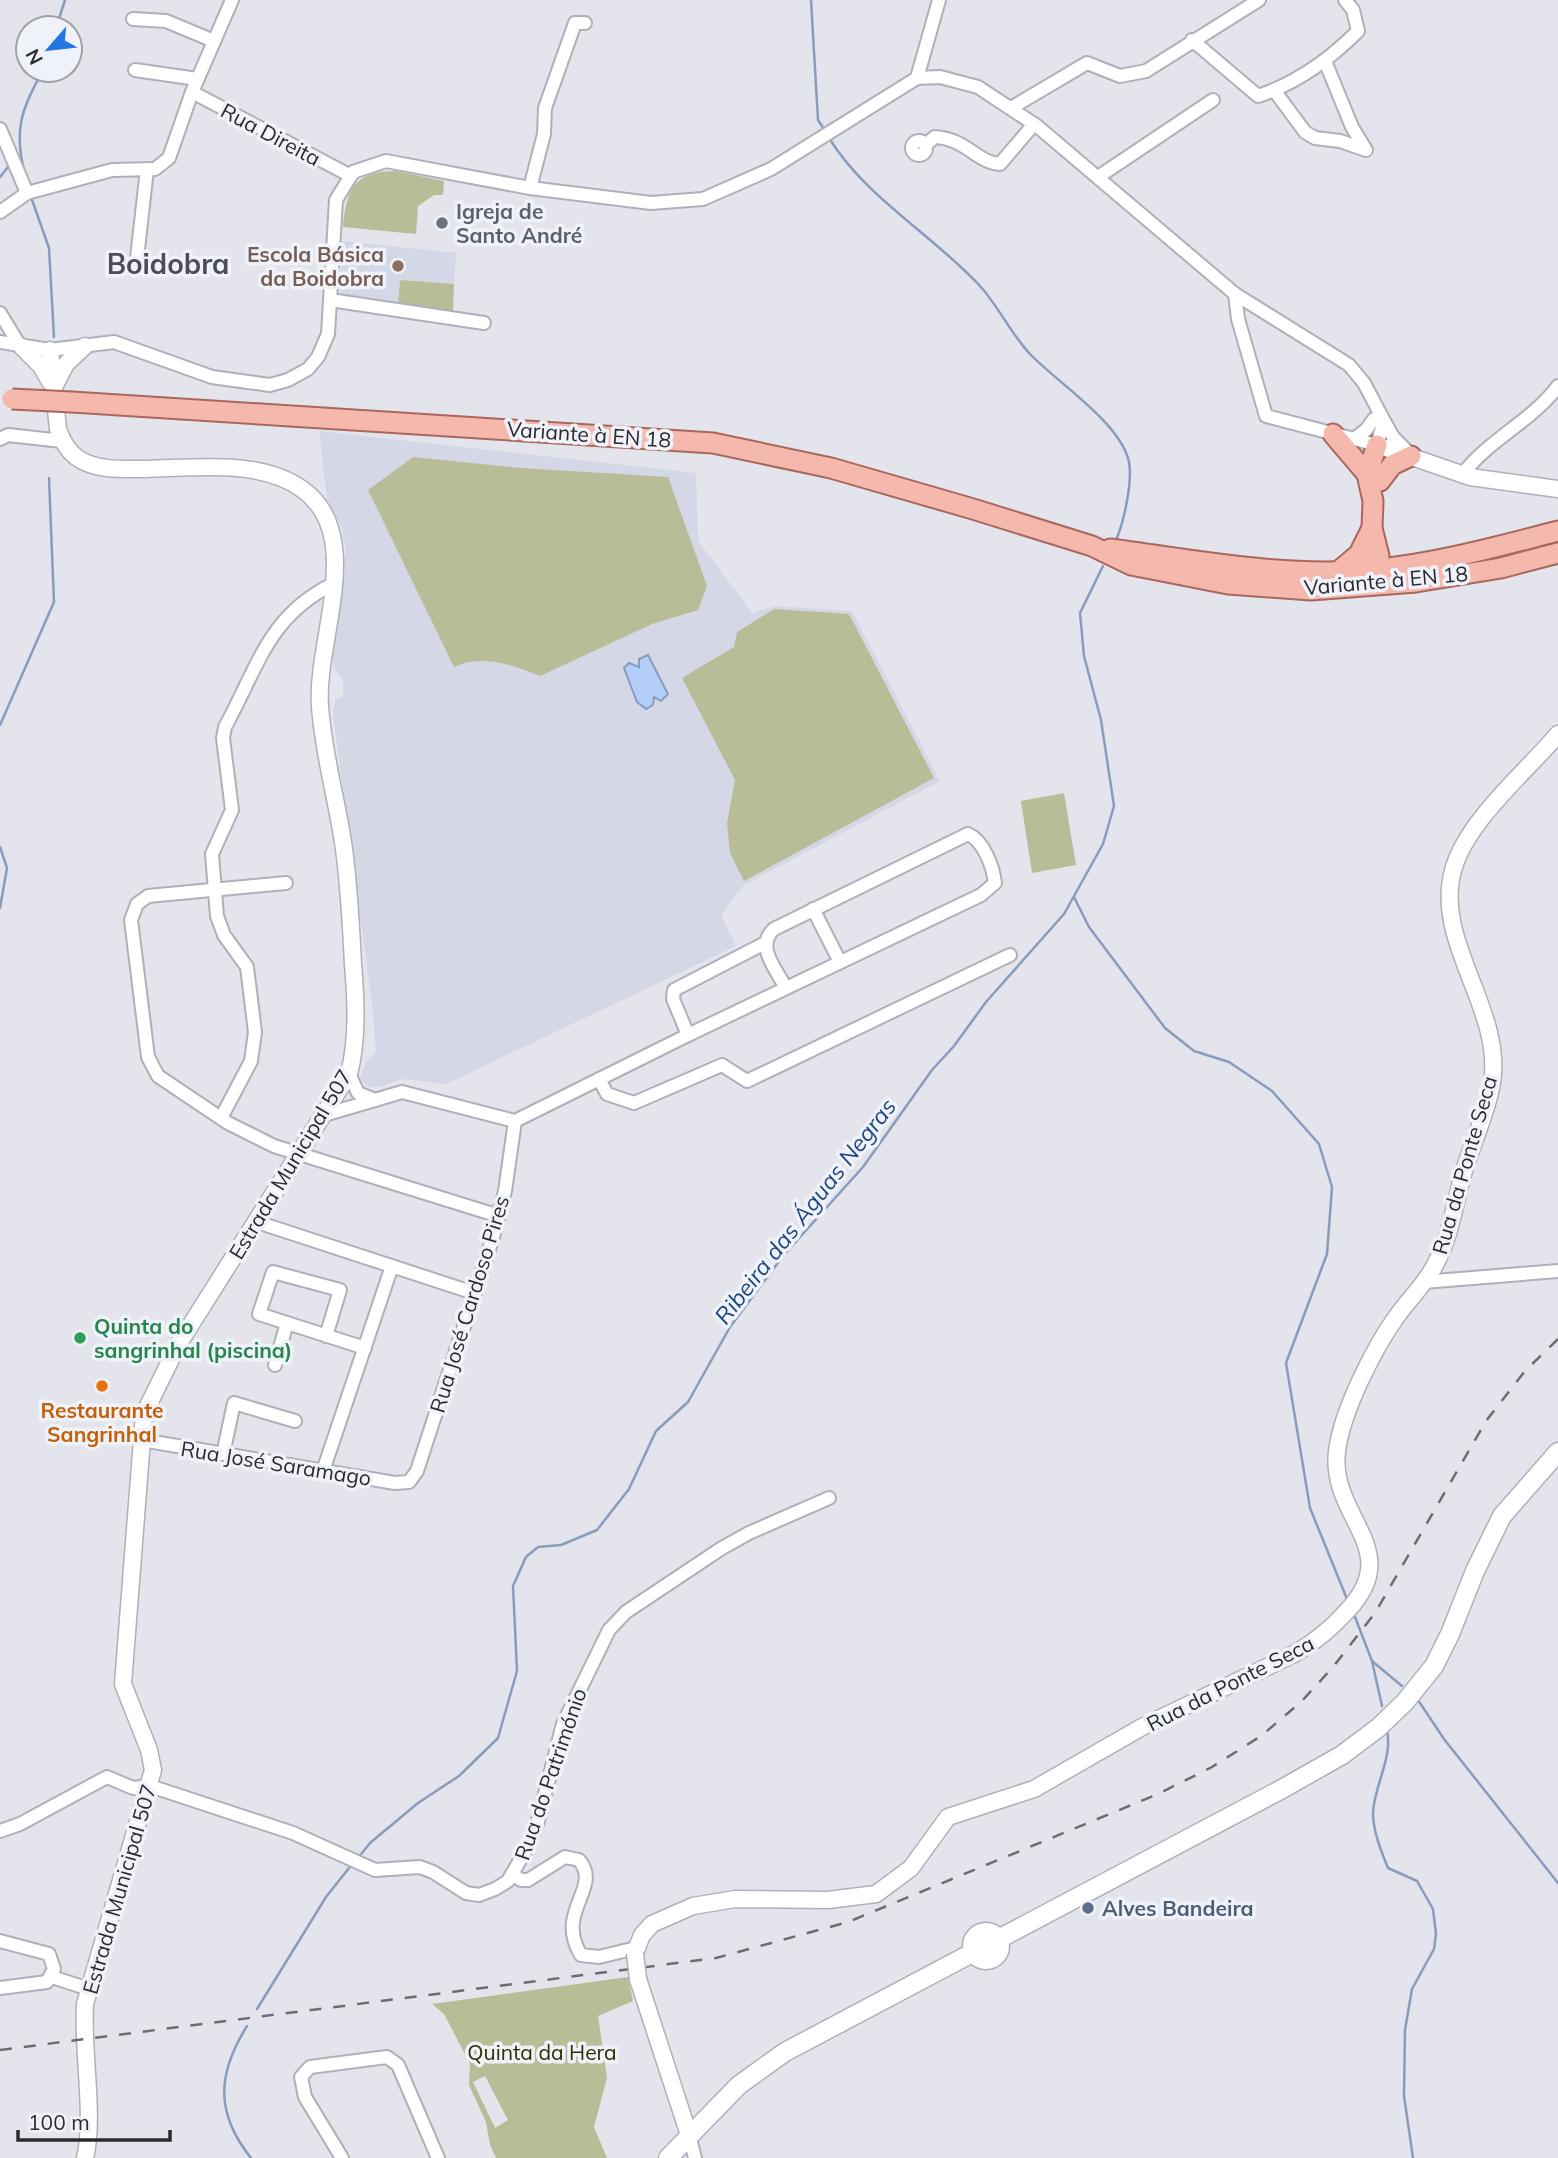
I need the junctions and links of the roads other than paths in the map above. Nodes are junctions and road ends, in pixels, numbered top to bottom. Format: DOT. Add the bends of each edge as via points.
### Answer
graph roads {
  1 [pos="232,0"];
  2 [pos="939,0"];
  3 [pos="1259,0"];
  4 [pos="1345,0"];
  5 [pos="133,19"];
  6 [pos="585,23"];
  7 [pos="1192,40"];
  8 [pos="214,41"];
  9 [pos="1325,61"];
  10 [pos="135,70"];
  11 [pos="917,78"];
  12 [pos="197,79"];
  13 [pos="1274,90"];
  14 [pos="192,92"];
  15 [pos="1213,100"];
  16 [pos="1011,108"];
  17 [pos="1034,124"];
  18 [pos="0,129"];
  19 [pos="925,145"];
  20 [pos="147,169"];
  21 [pos="351,176"];
  22 [pos="1098,177"];
  23 [pos="530,188"];
  24 [pos="27,193"];
  25 [pos="0,212"];
  26 [pos="137,258"];
  27 [pos="1235,293"];
  28 [pos="330,300"];
  29 [pos="484,323"];
  30 [pos="2,325"];
  31 [pos="0,342"];
  32 [pos="85,346"];
  33 [pos="21,347"];
  34 [pos="50,350"];
  35 [pos="1558,386"];
  36 [pos="54,387"];
  37 [pos="6,399"];
  38 [pos="64,407"];
  39 [pos="1379,420"];
  40 [pos="1333,434"];
  41 [pos="0,439"];
  42 [pos="1354,439"];
  43 [pos="62,441"];
  44 [pos="1377,445"];
  45 [pos="1411,456"];
  46 [pos="1462,475"];
  47 [pos="1373,478"];
  48 [pos="1558,489"];
  49 [pos="1558,531"];
  50 [pos="1375,538"];
  51 [pos="1558,553"];
  52 [pos="1403,565"];
  53 [pos="1370,569"];
  54 [pos="1344,579"];
  55 [pos="333,584"];
  56 [pos="1558,734"];
  57 [pos="286,883"];
  58 [pos="215,890"];
  59 [pos="813,909"];
  60 [pos="765,943"];
  61 [pos="1010,955"];
  62 [pos="841,962"];
  63 [pos="786,988"];
  64 [pos="688,1035"];
  65 [pos="349,1074"];
  66 [pos="599,1079"];
  67 [pos="375,1100"];
  68 [pos="324,1115"];
  69 [pos="221,1118"];
  70 [pos="515,1121"];
  71 [pos="302,1153"];
  72 [pos="499,1216"];
  73 [pos="257,1222"];
  74 [pos="392,1266"];
  75 [pos="1558,1271"];
  76 [pos="1423,1282"];
  77 [pos="474,1293"];
  78 [pos="287,1323"];
  79 [pos="326,1336"];
  80 [pos="365,1348"];
  81 [pos="275,1365"];
  82 [pos="295,1421"];
  83 [pos="142,1440"];
  84 [pos="1558,1452"];
  85 [pos="223,1454"];
  86 [pos="323,1471"];
  87 [pos="409,1482"];
  88 [pos="829,1498"];
  89 [pos="150,1786"];
  90 [pos="0,1831"];
  91 [pos="512,1874"];
  92 [pos="0,1941"];
  93 [pos="635,1951"];
  94 [pos="52,1977"];
  95 [pos="0,1988"];
  96 [pos="89,1989"];
  97 [pos="689,2136"];
  98 [pos="85,2158"];
  99 [pos="342,2158"];
  100 [pos="438,2158"];
  101 [pos="668,2158"];
  102 [pos="695,2158"];
  1 -- 8 [label="street"];
  2 -- 11 [label="street"];
  3 -- 7 [label="street"];
  4 -- 9 [label="street" via="1353,10 1358,31"];
  5 -- 8 [label="street" via="166,21"];
  6 -- 23 [label="street" via="575,23 556,74"];
  7 -- 13 [label="street" via="1258,96"];
  7 -- 16 [label="street" via="1146,71 1120,76 1087,63"];
  8 -- 12 [label="street"];
  9 -- 13 [label="street"];
  9 -- 13 [label="street" via="1366,150 1305,132"];
  10 -- 12 [label="street"];
  11 -- 16 [label="street" via="940,77 978,86"];
  11 -- 23 [label="street" via="771,169 703,199 651,204"];
  12 -- 14 [label="street"];
  14 -- 20 [label="street" via="169,158 155,169"];
  14 -- 21 [label="street, Rua Direita"];
  15 -- 22 [label="street"];
  16 -- 17 [label="street"];
  17 -- 19 [label="street" via="1000,164 992,164 958,140 935,137"];
  17 -- 22 [label="street"];
  18 -- 24 [label="street"];
  20 -- 24 [label="street" via="112,170"];
  20 -- 26 [label="street"];
  21 -- 23 [label="street" via="386,161"];
  21 -- 28 [label="street" via="336,200"];
  22 -- 27 [label="street"];
  24 -- 25 [label="street"];
  27 -- 39 [label="street" via="1349,365 1374,400"];
  27 -- 40 [label="street" via="1266,416"];
  28 -- 29 [label="street"];
  28 -- 32 [label="street" via="328,334 318,357 308,369 270,385 212,377 114,342"];
  30 -- 33 [label="street"];
  31 -- 33 [label="street"];
  32 -- 34 [label="street"];
  32 -- 36 [label="street" via="66,364"];
  33 -- 34 [label="street"];
  33 -- 36 [label="street"];
  34 -- 36 [label="street"];
  35 -- 46 [label="street" via="1536,413 1487,447"];
  36 -- 38 [label="street"];
  37 -- 38 [label="main road, Variante à EN 18, bridge"];
  38 -- 43 [label="street"];
  38 -- 54 [label="main road, Variante à EN 18" via="713,443 831,468 1092,546"];
  39 -- 42 [label="street"];
  39 -- 44 [label="street"];
  39 -- 45 [label="street"];
  40 -- 42 [label="street"];
  40 -- 47 [label="main road"];
  41 -- 43 [label="street" via="8,435"];
  42 -- 44 [label="street"];
  43 -- 55 [label="street, Estrada Municipal 507" via="79,459 97,466 231,468 278,477 302,489 318,505 332,532 337,558"];
  44 -- 45 [label="street"];
  44 -- 47 [label="main road"];
  45 -- 46 [label="street"];
  45 -- 47 [label="main road"];
  46 -- 48 [label="street"];
  47 -- 50 [label="main road"];
  49 -- 52 [label="main road, Variante à EN 18"];
  50 -- 52 [label="main road"];
  50 -- 53 [label="main road"];
  51 -- 53 [label="main road, Variante à EN 18" via="1501,568"];
  52 -- 53 [label="main road, Variante à EN 18"];
  53 -- 54 [label="main road"];
  53 -- 54 [label="main road, Variante à EN 18"];
  55 -- 58 [label="street" via="287,614 272,634 225,727 232,810 212,854"];
  55 -- 65 [label="street, Estrada Municipal 507" via="320,707 349,904 355,1017"];
  56 -- 76 [label="street, Rua da Ponte Seca" via="1476,827 1454,868 1450,891 1454,929 1487,1022 1492,1083 1443,1242"];
  57 -- 58 [label="street"];
  58 -- 69 [label="street" via="220,927 247,967 255,1032 251,1061"];
  58 -- 69 [label="street" via="148,896 137,904 131,920 152,1068"];
  59 -- 60 [label="street" via="774,929"];
  59 -- 62 [label="street"];
  59 -- 62 [label="street" via="968,834 976,838 994,870 995,883 990,890"];
  60 -- 63 [label="street"];
  60 -- 64 [label="street" via="674,990 673,999"];
  61 -- 66 [label="street" via="747,1081 722,1065 634,1103 607,1094"];
  62 -- 63 [label="street"];
  63 -- 64 [label="street"];
  64 -- 66 [label="street"];
  65 -- 67 [label="street" via="358,1093"];
  65 -- 68 [label="street, Estrada Municipal 507"];
  66 -- 70 [label="street"];
  67 -- 68 [label="street"];
  67 -- 70 [label="street" via="402,1092"];
  68 -- 71 [label="street, Estrada Municipal 507"];
  69 -- 71 [label="street" via="255,1138"];
  70 -- 72 [label="street, Rua José Cardoso Pires"];
  71 -- 72 [label="street"];
  71 -- 73 [label="street, Estrada Municipal 507"];
  72 -- 77 [label="street, Rua José Cardoso Pires"];
  73 -- 74 [label="street"];
  73 -- 83 [label="street, Estrada Municipal 507" via="167,1363 144,1415"];
  74 -- 77 [label="street"];
  74 -- 80 [label="street"];
  75 -- 76 [label="street"];
  76 -- 93 [label="street, Rua da Ponte Seca" via="1377,1344 1345,1423 1337,1451 1338,1475 1367,1549 1371,1576 1362,1596 1317,1642 1142,1727 1034,1789 948,1816 911,1868 876,1894 828,1900 735,1899 693,1906 652,1924"];
  77 -- 87 [label="street, Rua José Cardoso Pires" via="417,1471"];
  78 -- 79 [label="street"];
  78 -- 79 [label="street" via="259,1314 273,1272 340,1290"];
  78 -- 81 [label="street"];
  79 -- 80 [label="street"];
  80 -- 86 [label="street"];
  82 -- 85 [label="street" via="234,1403"];
  83 -- 85 [label="street, Rua José Saramago"];
  83 -- 89 [label="street, Estrada Municipal 507" via="123,1684 149,1750"];
  84 -- 97 [label="main road" via="1502,1516 1434,1666 1378,1728 1342,1755 998,1939 987,1931 978,1934 972,1942 973,1952 785,2052 739,2085"];
  85 -- 86 [label="street, Rua José Saramago"];
  86 -- 87 [label="street, Rua José Saramago"];
  88 -- 91 [label="street, Rua do Património" via="722,1548 626,1612 609,1630 563,1724 538,1821"];
  89 -- 90 [label="street, Rua do Património" via="133,1788 107,1777"];
  89 -- 91 [label="street, Rua do Património" via="293,1833 374,1870 420,1867 466,1893 479,1895 495,1889"];
  89 -- 96 [label="street, Estrada Municipal 507"];
  91 -- 93 [label="street" via="528,1880 565,1857 579,1860 587,1884 572,1915 572,1930 581,1955"];
  92 -- 94 [label="street" via="49,1954"];
  93 -- 97 [label="street, bridge" via="638,1979"];
  94 -- 95 [label="street" via="36,1986"];
  94 -- 96 [label="street"];
  96 -- 98 [label="street, Estrada Municipal 507" via="82,2038 89,2141"];
  97 -- 101 [label="main road"];
  97 -- 102 [label="street"];
  99 -- 100 [label="street" via="305,2097 301,2077 310,2067 387,2057 398,2065"];
}
